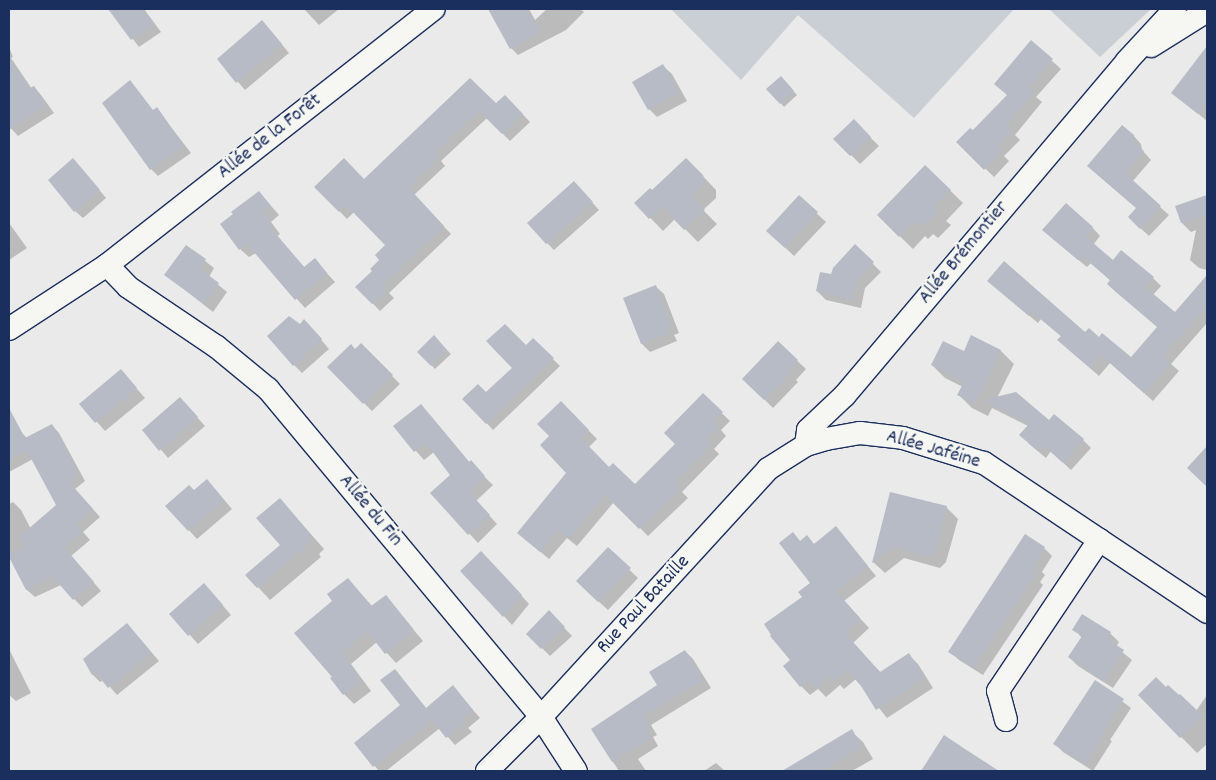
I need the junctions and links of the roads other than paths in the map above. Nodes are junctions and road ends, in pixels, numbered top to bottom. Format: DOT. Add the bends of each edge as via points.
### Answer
graph roads {
  1 [pos="434,9"];
  2 [pos="1175,9"];
  3 [pos="1207,11"];
  4 [pos="1127,61"];
  5 [pos="107,265"];
  6 [pos="9,330"];
  7 [pos="845,394"];
  8 [pos="860,433"];
  9 [pos="806,445"];
  10 [pos="1099,540"];
  11 [pos="1207,612"];
  12 [pos="541,717"];
  13 [pos="1006,720"];
  14 [pos="487,771"];
  15 [pos="576,771"];
  1 -- 5 [label="street, Allée de la Forêt"];
  2 -- 4 [label="street, Allée Brémontier"];
  3 -- 4 [label="street, Allée Brémontier"];
  4 -- 7 [label="street, Allée Brémontier"];
  5 -- 6 [label="street, Allée de la Forêt"];
  5 -- 12 [label="street, Allée du Fin" via="128,287 217,347 268,389"];
  7 -- 8 [label="street" via="851,423"];
  7 -- 9 [label="street, Allée Brémontier" via="808,430"];
  8 -- 9 [label="street, Allée Jaféine"];
  8 -- 10 [label="street, Allée Jaféine" via="904,438 984,463"];
  9 -- 12 [label="street, Rue Paul Bataille" via="768,469"];
  10 -- 11 [label="street, Allée Jaféine"];
  10 -- 13 [label="street" via="998,690"];
  12 -- 14 [label="street, Rue Paul Bataille"];
  12 -- 15 [label="street, Allée du Fin"];
}
